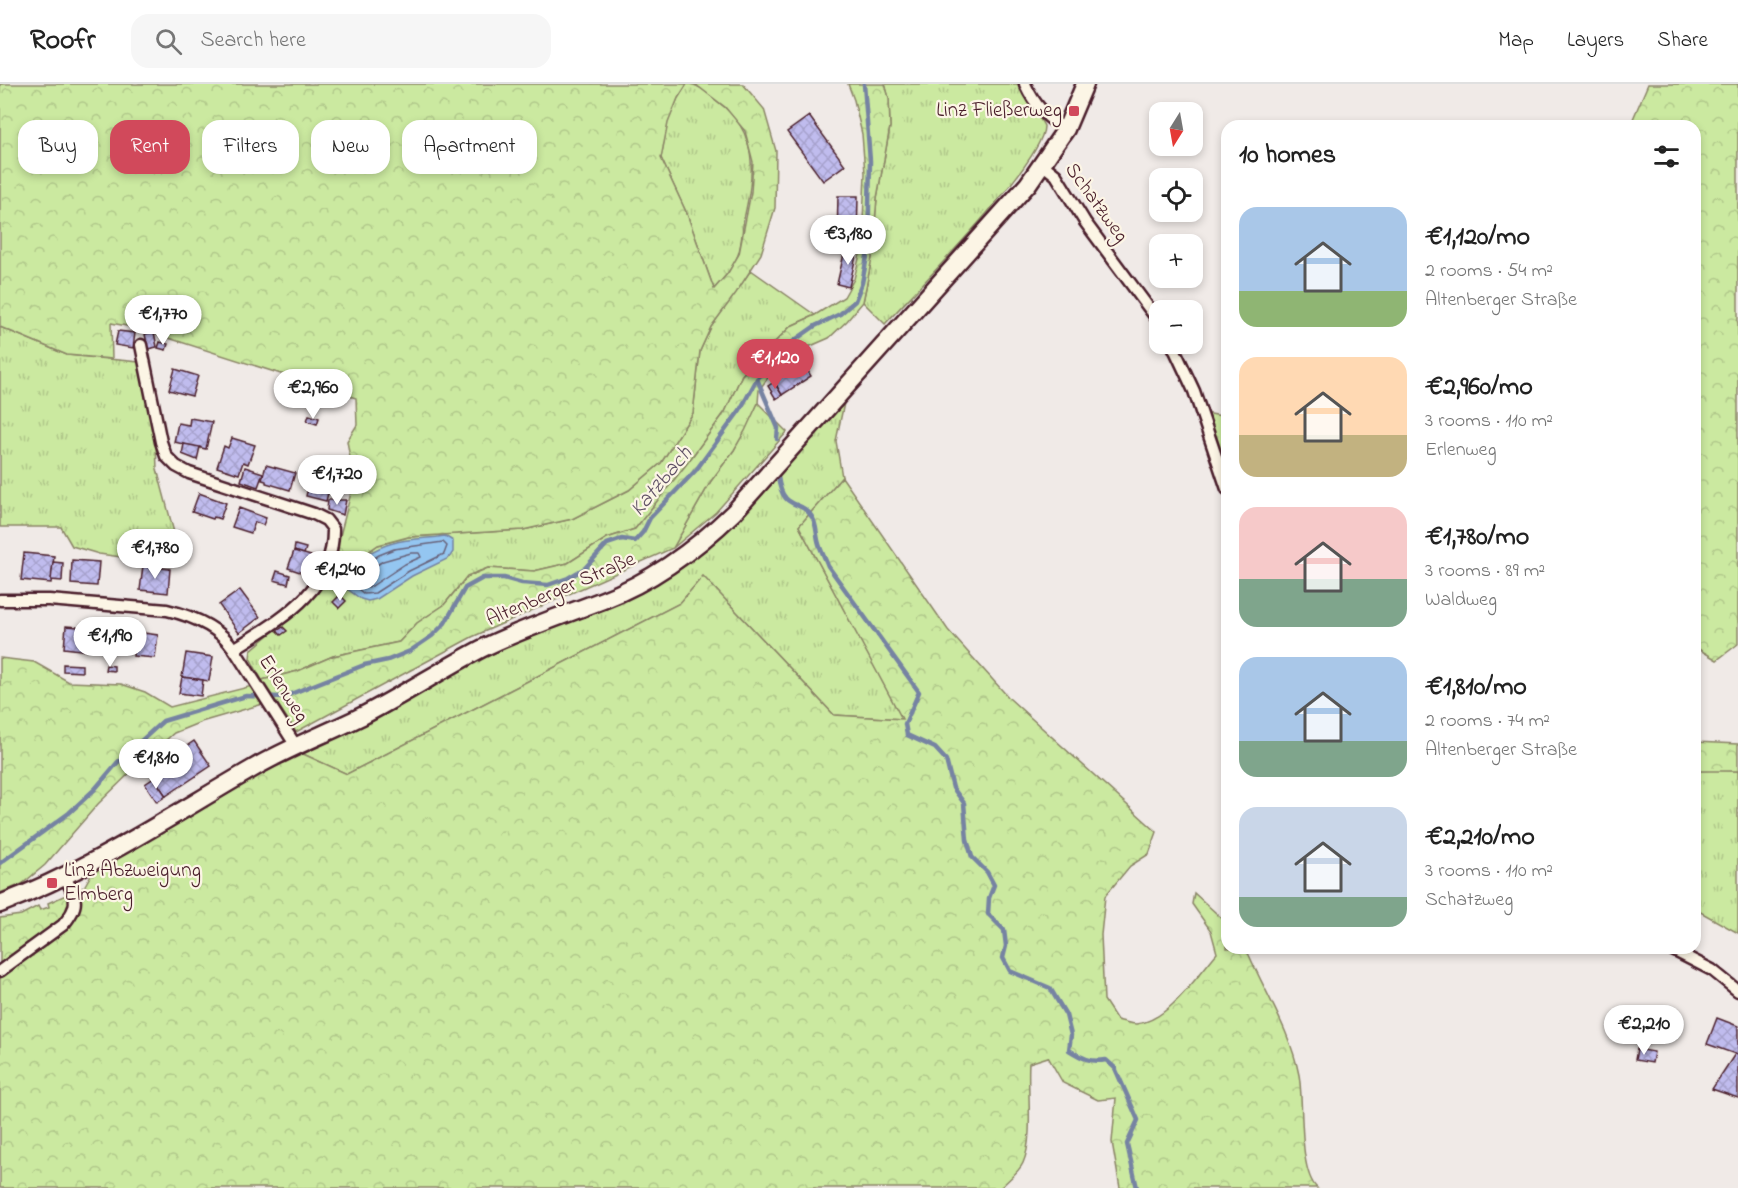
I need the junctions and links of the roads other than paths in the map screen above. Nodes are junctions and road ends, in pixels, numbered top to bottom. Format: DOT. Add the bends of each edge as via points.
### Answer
graph roads {
  1 [pos="1025,84"];
  2 [pos="1085,84"];
  3 [pos="1066,129"];
  4 [pos="1042,164"];
  5 [pos="1149,308"];
  6 [pos="141,345"];
  7 [pos="1177,354"];
  8 [pos="1221,471"];
  9 [pos="0,600"];
  10 [pos="234,648"];
  11 [pos="296,746"];
  12 [pos="64,877"];
  13 [pos="0,904"];
  14 [pos="1681,954"];
  15 [pos="0,971"];
  16 [pos="1738,991"];
  1 -- 3 [label="street" via="1042,112"];
  2 -- 3 [label="street, Altenberger Straße"];
  3 -- 4 [label="street, Altenberger Straße"];
  4 -- 5 [label="street, Schatzweg" via="1056,175 1084,222"];
  4 -- 11 [label="street, Altenberger Straße" via="1008,208 734,512 687,554 632,587 514,633 364,715"];
  6 -- 10 [label="street, Erlenweg" via="161,442 166,456 176,466 314,514 333,529 331,553 318,584 280,619"];
  7 -- 8 [label="street" via="1194,391"];
  9 -- 10 [label="street" via="49,600 183,613 217,631"];
  10 -- 11 [label="street, Erlenweg"];
  11 -- 12 [label="street, Altenberger Straße"];
  12 -- 13 [label="street, Altenberger Straße"];
  12 -- 15 [label="street" via="76,896 71,915"];
  14 -- 16 [label="street" via="1712,970"];
}
